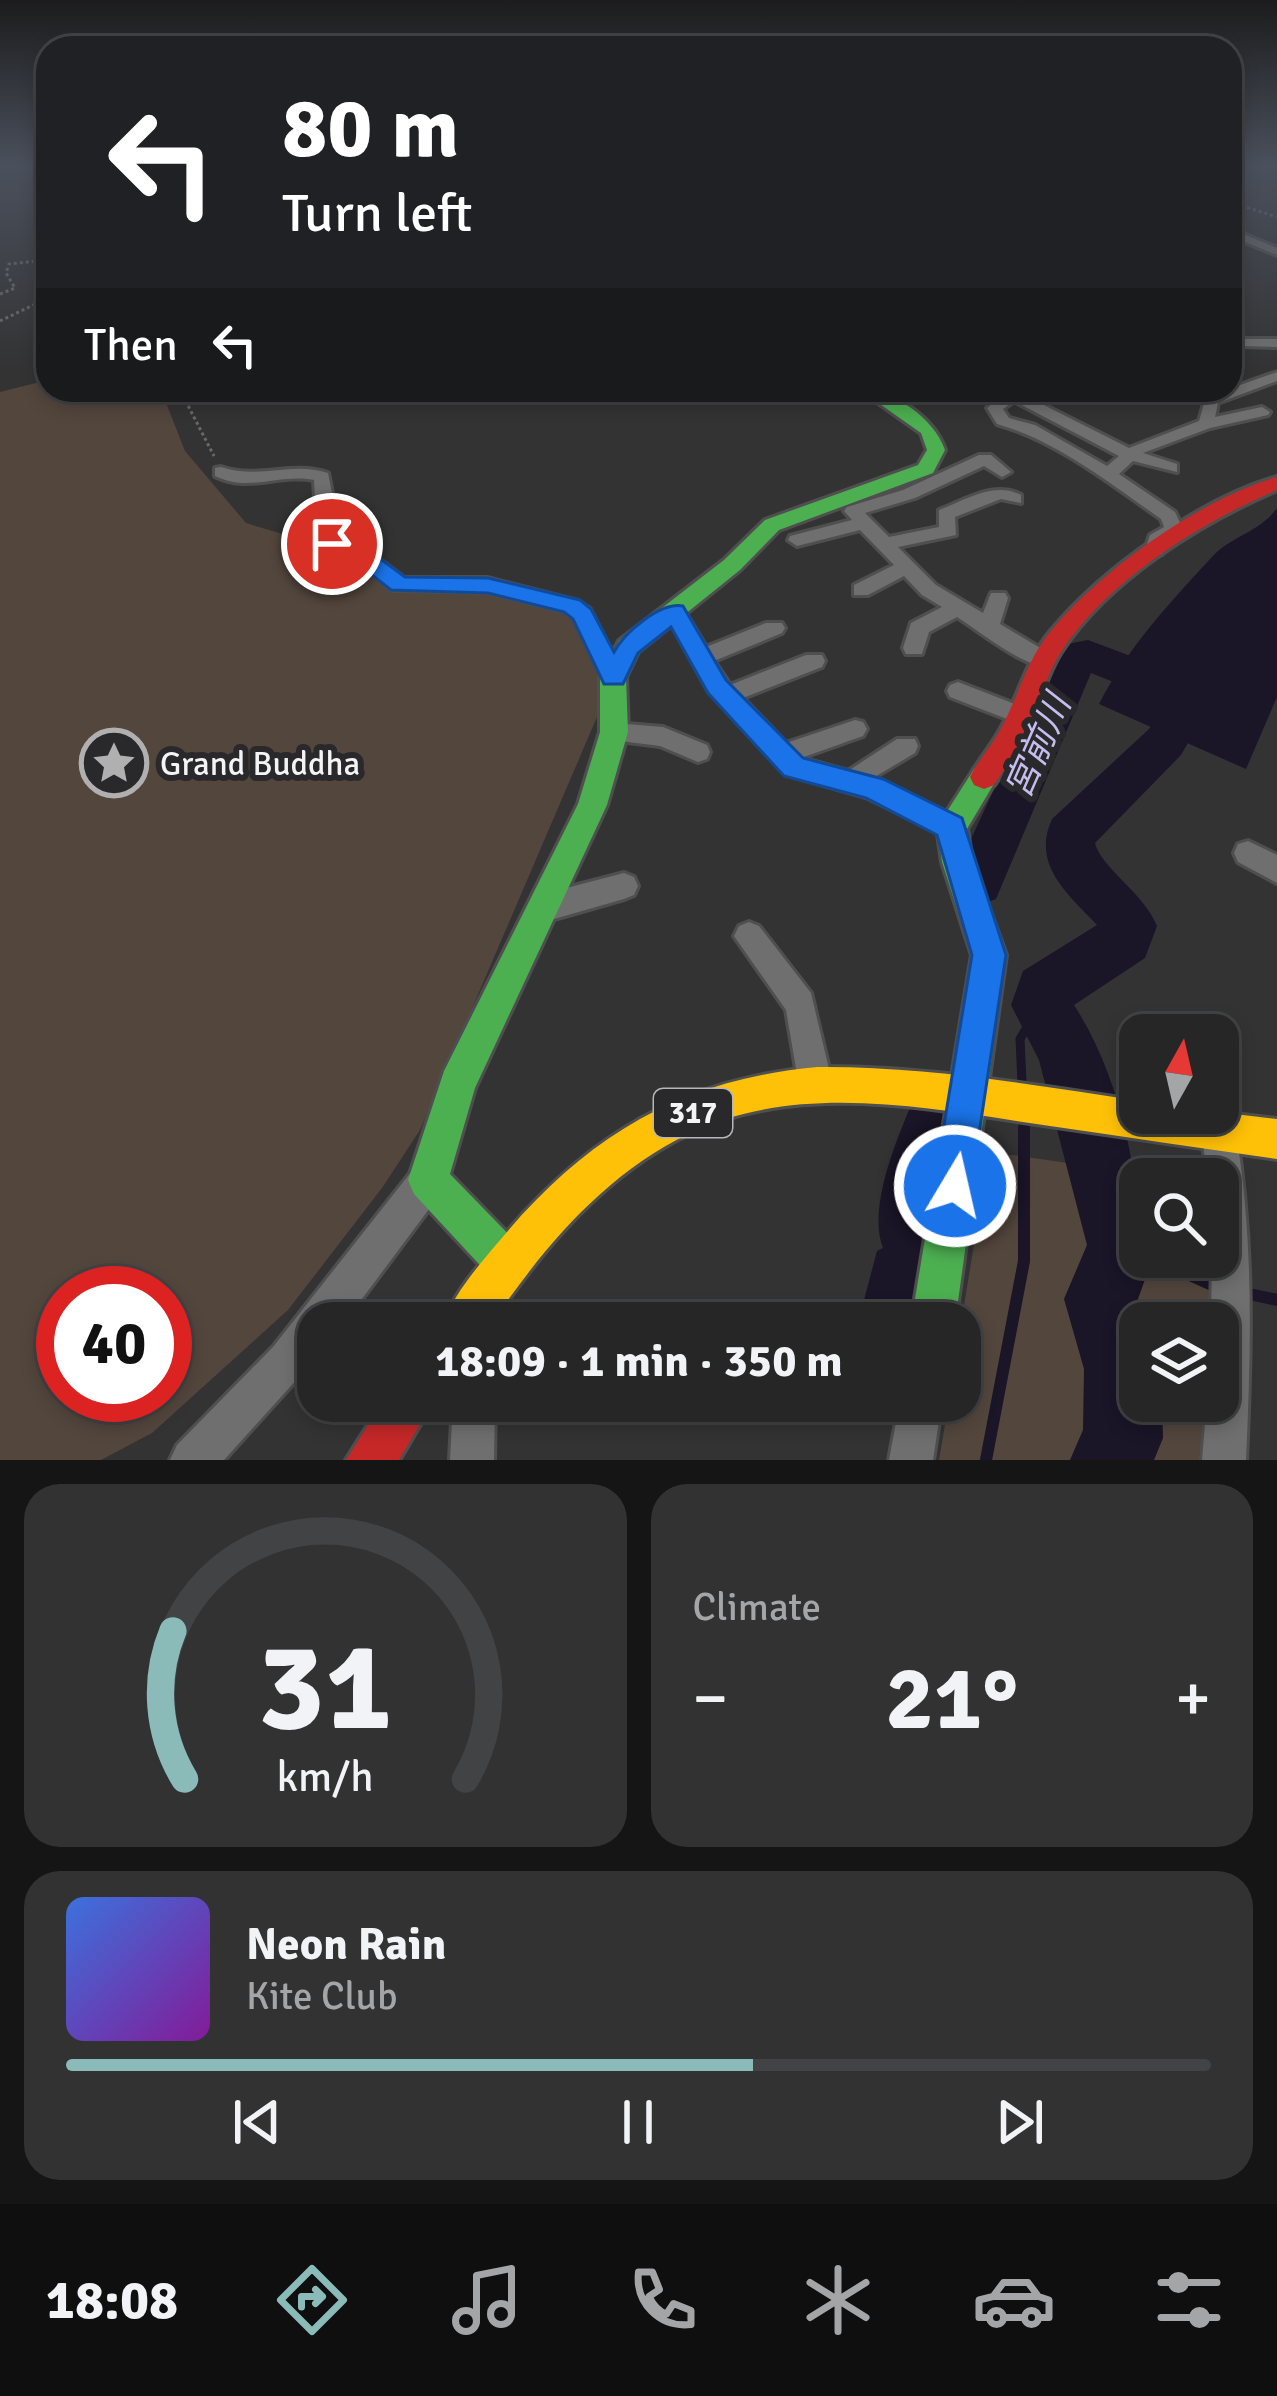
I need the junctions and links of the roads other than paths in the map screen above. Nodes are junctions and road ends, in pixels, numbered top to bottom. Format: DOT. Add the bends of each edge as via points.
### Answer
graph roads {
  1 [pos="1242,238"];
  2 [pos="1242,245"];
  3 [pos="1277,252"];
  4 [pos="1277,262"];
  5 [pos="1277,343"];
  6 [pos="1245,344"];
  7 [pos="1277,376"];
  8 [pos="1242,389"];
  9 [pos="893,402"];
  10 [pos="1000,402"];
  11 [pos="1030,402"];
  12 [pos="1211,402"];
  13 [pos="1262,412"];
  14 [pos="1206,424"];
  15 [pos="1126,458"];
  16 [pos="1171,468"];
  17 [pos="221,472"];
  18 [pos="1002,472"];
  19 [pos="1108,474"];
  20 [pos="1277,483"];
  21 [pos="1015,499"];
  22 [pos="864,523"];
  23 [pos="797,540"];
  24 [pos="882,544"];
  25 [pos="1156,558"];
  26 [pos="903,568"];
  27 [pos="861,590"];
  28 [pos="998,598"];
  29 [pos="956,609"];
  30 [pos="675,612"];
  31 [pos="774,628"];
  32 [pos="988,630"];
  33 [pos="914,648"];
  34 [pos="700,658"];
  35 [pos="814,661"];
  36 [pos="1044,661"];
  37 [pos="614,677"];
  38 [pos="958,691"];
  39 [pos="725,697"];
  40 [pos="1020,715"];
  41 [pos="855,729"];
  42 [pos="614,732"];
  43 [pos="906,746"];
  44 [pos="698,752"];
  45 [pos="780,755"];
  46 [pos="858,782"];
  47 [pos="952,827"];
  48 [pos="1248,853"];
  49 [pos="1277,870"];
  50 [pos="624,886"];
  51 [pos="547,907"];
  52 [pos="749,936"];
  53 [pos="816,1086"];
  54 [pos="969,1094"];
  55 [pos="1119,1117"];
  56 [pos="1239,1133"];
  57 [pos="1206,1134"];
  58 [pos="1277,1138"];
  59 [pos="428,1180"];
  60 [pos="506,1261"];
  61 [pos="479,1302"];
  62 [pos="936,1302"];
  63 [pos="396,1422"];
  64 [pos="473,1422"];
  65 [pos="917,1422"];
  66 [pos="192,1460"];
  67 [pos="370,1460"];
  68 [pos="472,1460"];
  69 [pos="911,1460"];
  70 [pos="1224,1460"];
  1 -- 3 [label="street"];
  2 -- 4 [label="street"];
  5 -- 6 [label="street"];
  7 -- 8 [label="street"];
  9 -- 30 [label="main road" via="935,439 926,469 785,517"];
  10 -- 19 [label="street" via="1003,421"];
  11 -- 15 [label="street"];
  12 -- 14 [label="street"];
  13 -- 14 [label="street"];
  14 -- 15 [label="street"];
  15 -- 16 [label="street"];
  15 -- 19 [label="street"];
  17 -- 37 [label="street" via="248,480 322,477 324,498 302,530 356,551 400,585 488,585 572,606"];
  18 -- 22 [label="street" via="985,459 853,511"];
  19 -- 25 [label="street" via="1169,516 1174,529 1157,539"];
  20 -- 25 [label="main road" via="1242,496"];
  21 -- 24 [label="street" via="1002,492 945,514 949,531"];
  22 -- 23 [label="street"];
  22 -- 24 [label="street"];
  24 -- 26 [label="street"];
  25 -- 36 [label="main road" via="1106,592"];
  26 -- 27 [label="street"];
  26 -- 29 [label="street"];
  28 -- 32 [label="street"];
  29 -- 32 [label="street"];
  29 -- 33 [label="street" via="920,628"];
  30 -- 34 [label="street"];
  30 -- 37 [label="main road" via="628,647"];
  31 -- 34 [label="street"];
  32 -- 36 [label="street"];
  34 -- 39 [label="street"];
  35 -- 39 [label="street"];
  36 -- 40 [label="main road"];
  37 -- 42 [label="main road"];
  38 -- 40 [label="street"];
  39 -- 45 [label="street"];
  40 -- 47 [label="main road"];
  41 -- 45 [label="street"];
  42 -- 44 [label="street" via="664,737"];
  42 -- 51 [label="main road"];
  43 -- 46 [label="street" via="859,773"];
  45 -- 46 [label="street" via="810,775"];
  46 -- 47 [label="street"];
  47 -- 54 [label="main road" via="989,955"];
  48 -- 49 [label="street"];
  50 -- 51 [label="street"];
  51 -- 59 [label="main road" via="457,1084"];
  52 -- 53 [label="street" via="800,1004"];
  53 -- 54 [label="main road, 317"];
  53 -- 60 [label="main road, 317" via="722,1101 670,1122 585,1178"];
  54 -- 55 [label="main road, 317"];
  54 -- 62 [label="main road"];
  56 -- 58 [label="main road, 317"];
  57 -- 70 [label="street" via="1232,1203"];
  59 -- 60 [label="main road"];
  59 -- 66 [label="street" via="294,1352"];
  60 -- 61 [label="main road, 317"];
  63 -- 67 [label="main road"];
  64 -- 68 [label="street"];
  65 -- 69 [label="street"];
}
